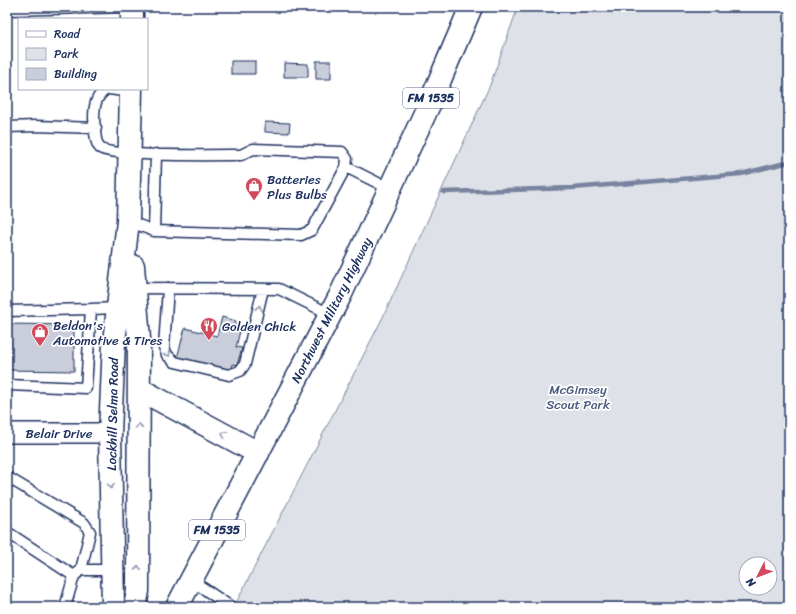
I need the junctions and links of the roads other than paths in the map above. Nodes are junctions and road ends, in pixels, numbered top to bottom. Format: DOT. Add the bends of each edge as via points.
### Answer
graph roads {
  1 [pos="132,7"];
  2 [pos="471,7"];
  3 [pos="7,10"];
  4 [pos="132,18"];
  5 [pos="103,90"];
  6 [pos="131,91"];
  7 [pos="9,127"];
  8 [pos="96,128"];
  9 [pos="130,154"];
  10 [pos="156,154"];
  11 [pos="346,167"];
  12 [pos="390,189"];
  13 [pos="128,221"];
  14 [pos="154,231"];
  15 [pos="135,288"];
  16 [pos="168,288"];
  17 [pos="263,289"];
  18 [pos="118,308"];
  19 [pos="92,309"];
  20 [pos="7,311"];
  21 [pos="330,314"];
  22 [pos="7,385"];
  23 [pos="139,389"];
  24 [pos="110,432"];
  25 [pos="7,433"];
  26 [pos="258,453"];
  27 [pos="7,477"];
  28 [pos="138,507"];
  29 [pos="7,532"];
  30 [pos="112,570"];
  31 [pos="78,573"];
  32 [pos="191,580"];
  33 [pos="66,607"];
  34 [pos="113,607"];
  35 [pos="135,607"];
  36 [pos="177,607"];
  37 [pos="231,607"];
  1 -- 3 [label="lane"];
  1 -- 4 [label="main road"];
  2 -- 12 [label="main road, Northwest Military Highway / FM 1535"];
  5 -- 6 [label="lane"];
  5 -- 8 [label="lane" via="97,98 94,116"];
  6 -- 9 [label="main road, Lockhill Selma Road"];
  7 -- 8 [label="lane"];
  8 -- 9 [label="lane" via="99,147"];
  9 -- 10 [label="lane"];
  9 -- 13 [label="main road, Lockhill Selma Road"];
  10 -- 11 [label="lane" via="241,155 253,149 342,152 347,159"];
  10 -- 14 [label="lane"];
  11 -- 12 [label="lane"];
  11 -- 14 [label="lane" via="312,230 301,235"];
  12 -- 21 [label="main road, Northwest Military Highway / FM 1535"];
  13 -- 14 [label="lane"];
  13 -- 15 [label="main road, Lockhill Selma Road"];
  13 -- 18 [label="main road, Lockhill Selma Road"];
  15 -- 16 [label="lane"];
  15 -- 23 [label="main road, Lockhill Selma Road"];
  16 -- 17 [label="lane"];
  16 -- 17 [label="lane, one-way" via="164,347 167,355 175,362 229,375 240,371 245,364"];
  17 -- 21 [label="lane" via="279,289"];
  18 -- 19 [label="lane"];
  18 -- 24 [label="main road, Lockhill Selma Road"];
  19 -- 20 [label="lane"];
  19 -- 22 [label="lane" via="86,388"];
  21 -- 26 [label="main road, Northwest Military Highway / FM 1535"];
  26 -- 23 [label="main road, one-way"];
  28 -- 23 [label="main road, Lockhill Selma Road, one-way"];
  24 -- 25 [label="street, Belair Drive"];
  24 -- 28 [label="main road" via="120,438 128,453 129,490"];
  24 -- 30 [label="main road, Lockhill Selma Road, one-way"];
  26 -- 32 [label="main road, Northwest Military Highway / FM 1535"];
  27 -- 31 [label="lane" via="84,523 90,532"];
  35 -- 28 [label="main road, Lockhill Selma Road, one-way" via="138,591"];
  29 -- 31 [label="lane"];
  30 -- 31 [label="lane"];
  30 -- 34 [label="main road, Lockhill Selma Road"];
  31 -- 33 [label="lane"];
  32 -- 36 [label="main road, Northwest Military Highway / FM 1535"];
  32 -- 37 [label="lane"];
}
